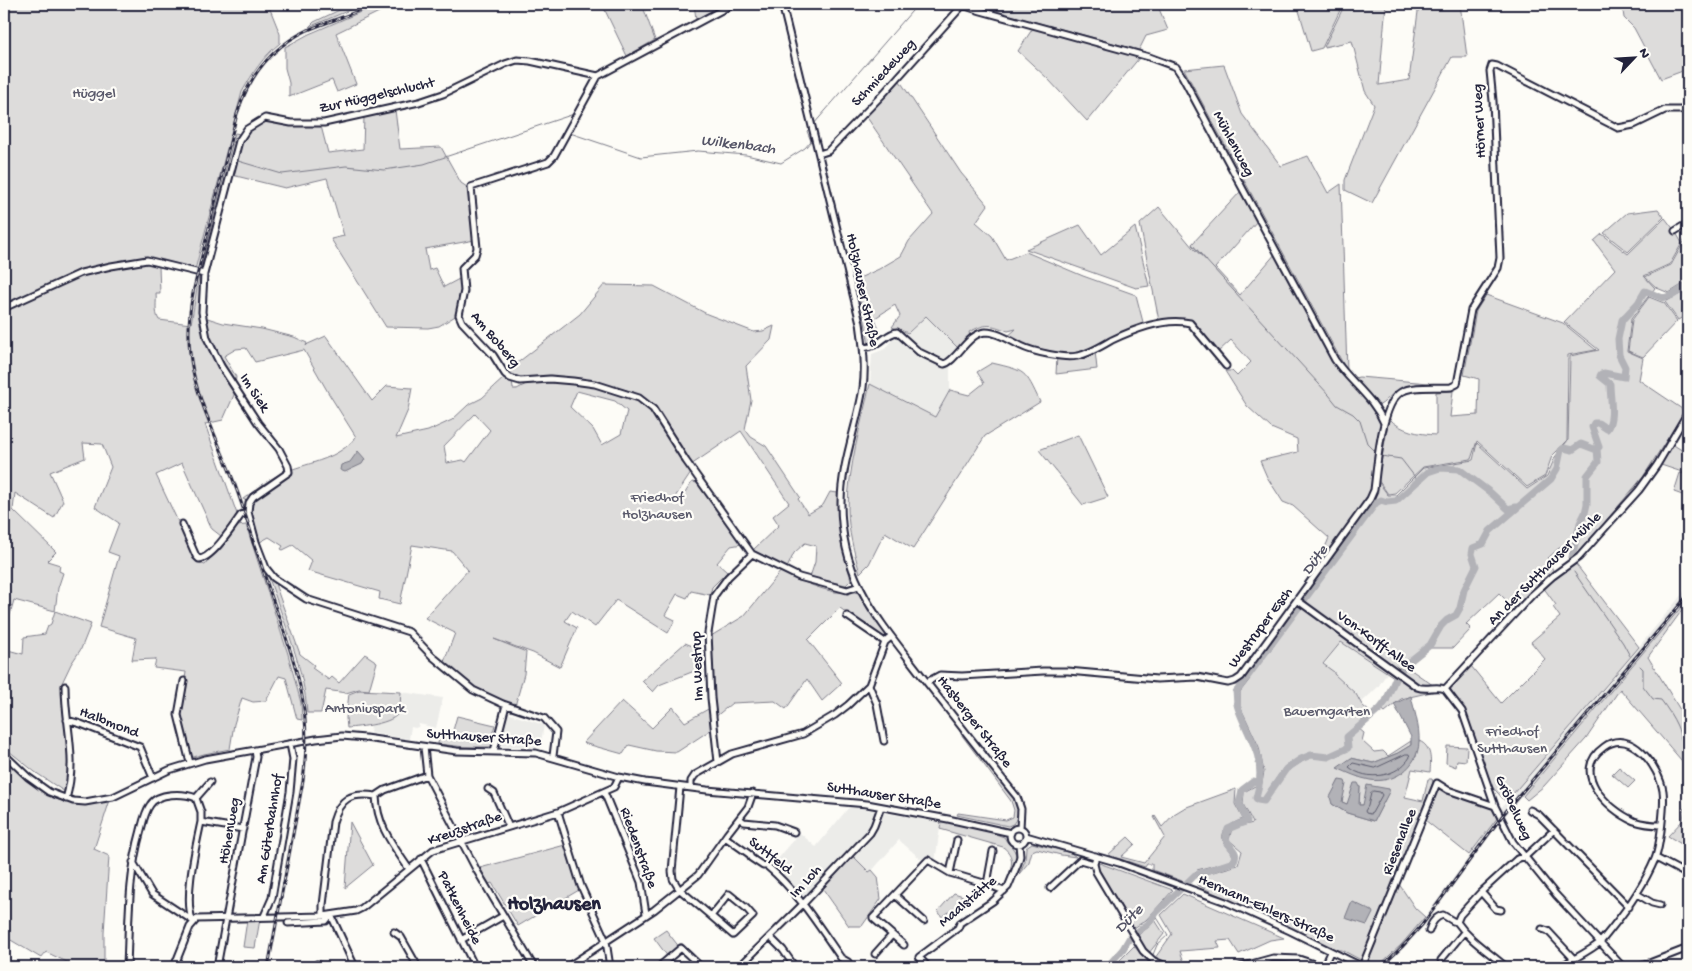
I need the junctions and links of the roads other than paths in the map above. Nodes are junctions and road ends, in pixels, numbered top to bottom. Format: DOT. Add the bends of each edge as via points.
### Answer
graph roads {
  1 [pos="733,4"];
  2 [pos="782,4"];
  3 [pos="961,5"];
  4 [pos="598,76"];
  5 [pos="1688,110"];
  6 [pos="820,154"];
  7 [pos="1688,223"];
  8 [pos="1676,231"];
  9 [pos="204,274"];
  10 [pos="4,308"];
  11 [pos="863,348"];
  12 [pos="1226,366"];
  13 [pos="1457,384"];
  14 [pos="1688,412"];
  15 [pos="1384,424"];
  16 [pos="248,512"];
  17 [pos="182,524"];
  18 [pos="752,554"];
  19 [pos="859,586"];
  20 [pos="1300,602"];
  21 [pos="848,616"];
  22 [pos="890,636"];
  23 [pos="885,642"];
  24 [pos="184,681"];
  25 [pos="927,682"];
  26 [pos="869,685"];
  27 [pos="65,686"];
  28 [pos="1445,689"];
  29 [pos="506,705"];
  30 [pos="67,720"];
  31 [pos="884,741"];
  32 [pos="290,744"];
  33 [pos="424,747"];
  34 [pos="255,750"];
  35 [pos="494,752"];
  36 [pos="4,754"];
  37 [pos="553,756"];
  38 [pos="718,762"];
  39 [pos="190,763"];
  40 [pos="427,775"];
  41 [pos="619,777"];
  42 [pos="153,778"];
  43 [pos="210,782"];
  44 [pos="680,787"];
  45 [pos="691,788"];
  46 [pos="488,789"];
  47 [pos="604,792"];
  48 [pos="753,793"];
  49 [pos="376,796"];
  50 [pos="196,798"];
  51 [pos="66,799"];
  52 [pos="881,806"];
  53 [pos="1495,806"];
  54 [pos="1530,810"];
  55 [pos="558,812"];
  56 [pos="740,819"];
  57 [pos="201,822"];
  58 [pos="1660,825"];
  59 [pos="510,827"];
  60 [pos="1020,828"];
  61 [pos="243,829"];
  62 [pos="1554,830"];
  63 [pos="794,832"];
  64 [pos="1011,833"];
  65 [pos="1026,836"];
  66 [pos="725,837"];
  67 [pos="957,840"];
  68 [pos="461,841"];
  69 [pos="1019,844"];
  70 [pos="994,851"];
  71 [pos="1096,856"];
  72 [pos="1523,856"];
  73 [pos="1656,858"];
  74 [pos="420,859"];
  75 [pos="133,862"];
  76 [pos="1094,864"];
  77 [pos="409,869"];
  78 [pos="950,873"];
  79 [pos="1688,875"];
  80 [pos="987,884"];
  81 [pos="1050,888"];
  82 [pos="679,889"];
  83 [pos="1004,891"];
  84 [pos="1481,892"];
  85 [pos="1637,894"];
  86 [pos="895,895"];
  87 [pos="804,904"];
  88 [pos="1660,905"];
  89 [pos="1629,907"];
  90 [pos="1501,910"];
  91 [pos="646,914"];
  92 [pos="331,915"];
  93 [pos="264,916"];
  94 [pos="323,916"];
  95 [pos="503,916"];
  96 [pos="711,916"];
  97 [pos="227,917"];
  98 [pos="924,921"];
  99 [pos="194,922"];
  100 [pos="1457,922"];
  101 [pos="288,924"];
  102 [pos="1542,929"];
  103 [pos="1429,930"];
  104 [pos="394,932"];
  105 [pos="1464,932"];
  106 [pos="892,935"];
  107 [pos="770,937"];
  108 [pos="461,940"];
  109 [pos="606,941"];
  110 [pos="1600,943"];
  111 [pos="904,945"];
  112 [pos="1688,948"];
  113 [pos="1330,952"];
  114 [pos="875,954"];
  115 [pos="1574,959"];
  116 [pos="1441,960"];
  117 [pos="127,967"];
  118 [pos="174,967"];
  119 [pos="217,967"];
  120 [pos="355,967"];
  121 [pos="418,967"];
  122 [pos="474,967"];
  123 [pos="534,967"];
  124 [pos="567,967"];
  125 [pos="610,967"];
  126 [pos="660,967"];
  127 [pos="701,967"];
  128 [pos="739,967"];
  129 [pos="795,967"];
  130 [pos="852,967"];
  131 [pos="928,967"];
  132 [pos="1168,967"];
  133 [pos="1240,967"];
  134 [pos="1362,967"];
  135 [pos="1506,967"];
  136 [pos="1559,967"];
  137 [pos="1623,967"];
  138 [pos="1639,967"];
  1 -- 4 [label="street"];
  2 -- 6 [label="street, Holzhauser Straße"];
  3 -- 6 [label="street, Schmiedeweg" via="883,94 828,151"];
  3 -- 15 [label="street, Mühlenweg" via="1176,67 1335,360 1369,397"];
  4 -- 9 [label="street, Zur Hüggelschlucht" via="517,60 419,102 324,123 261,120 247,129 238,141"];
  4 -- 18 [label="street, Am Boberg" via="548,162 471,187 477,248 475,255 462,268 464,291 459,315 510,378 595,384 649,404"];
  5 -- 13 [label="street, Hörner Weg" via="1665,110 1634,126 1618,128 1492,65 1500,258 1498,268 1471,310"];
  6 -- 11 [label="street, Holzhauser Straße"];
  7 -- 8 [label="street"];
  9 -- 10 [label="street" via="146,260 110,266 81,273"];
  9 -- 16 [label="street, Im Siek" via="202,312 207,338 221,366 288,466 289,472 253,497"];
  11 -- 12 [label="street" via="873,347 897,332 919,352 944,364 951,361 968,342 987,332 1024,347 1068,357 1158,323 1175,321 1190,323"];
  11 -- 19 [label="street, Holzhauser Straße" via="863,387 844,472 841,505 845,537"];
  13 -- 15 [label="street, Westruper Esch" via="1402,391 1388,408"];
  14 -- 28 [label="street, An der Sutthauser Mühle" via="1657,465 1612,520 1579,556 1532,596"];
  15 -- 20 [label="street, Westruper Esch" via="1370,499"];
  16 -- 17 [label="street" via="202,559 196,556"];
  16 -- 29 [label="street" via="266,568 274,578 309,600 409,632 473,690"];
  18 -- 19 [label="street, Am Boberg" via="799,577 847,590"];
  18 -- 38 [label="street, Im Westrup" via="714,596 709,624 708,651"];
  19 -- 22 [label="street, Holzhauser Straße"];
  20 -- 25 [label="street, Westruper Esch" via="1241,677 1228,683 1189,676 1157,679 1068,671 940,675"];
  20 -- 28 [label="street, Von-Korff-Allee" via="1421,689"];
  21 -- 23 [label="street"];
  22 -- 23 [label="street"];
  22 -- 25 [label="street, Hasberger Straße"];
  23 -- 26 [label="street"];
  24 -- 39 [label="street" via="178,715"];
  25 -- 60 [label="street, Hasberger Straße" via="1017,798 1021,809"];
  26 -- 31 [label="street" via="877,704"];
  26 -- 38 [label="street" via="848,705 803,734 739,751"];
  27 -- 30 [label="street, Halbmond"];
  28 -- 53 [label="street, Gröbelweg" via="1465,718"];
  29 -- 35 [label="street"];
  29 -- 37 [label="street" via="544,718 550,724 557,734"];
  30 -- 42 [label="street, Halbmond" via="140,747"];
  30 -- 51 [label="street, Halbmond" via="72,761"];
  32 -- 33 [label="street, Sutthauser Straße" via="347,736"];
  32 -- 34 [label="street, Sutthauser Straße"];
  32 -- 93 [label="street, Am Güterbahnhof" via="293,759 290,792 272,898"];
  33 -- 35 [label="street, Sutthauser Straße"];
  33 -- 40 [label="street"];
  34 -- 39 [label="street, Sutthauser Straße"];
  34 -- 61 [label="street, Höhenweg"];
  35 -- 37 [label="street, Sutthauser Straße"];
  36 -- 51 [label="street, Sutthauser Straße" via="34,782"];
  37 -- 41 [label="street, Sutthauser Straße"];
  38 -- 45 [label="street" via="693,777"];
  39 -- 42 [label="street, Sutthauser Straße"];
  40 -- 49 [label="street"];
  40 -- 68 [label="street"];
  41 -- 44 [label="street, Sutthauser Straße"];
  41 -- 47 [label="street, Kreuzstraße" via="616,785"];
  42 -- 51 [label="street, Sutthauser Straße" via="99,801"];
  43 -- 50 [label="street"];
  44 -- 45 [label="street, Sutthauser Straße"];
  44 -- 82 [label="street" via="672,871"];
  45 -- 48 [label="street, Sutthauser Straße"];
  46 -- 59 [label="street" via="494,793"];
  47 -- 55 [label="street, Kreuzstraße"];
  47 -- 91 [label="street, Riedenstraße" via="641,882"];
  48 -- 52 [label="street, Sutthauser Straße"];
  48 -- 56 [label="street"];
  49 -- 77 [label="street" via="376,811 382,826"];
  49 -- 94 [label="street" via="350,796 336,809"];
  50 -- 57 [label="street" via="202,812"];
  50 -- 75 [label="street" via="169,796 150,803"];
  52 -- 64 [label="street, Sutthauser Straße"];
  52 -- 87 [label="street, Im Loh" via="870,833"];
  53 -- 72 [label="street, Gröbelweg" via="1512,842"];
  53 -- 134 [label="street, Riesenallee" via="1437,783"];
  54 -- 62 [label="street"];
  55 -- 59 [label="street, Kreuzstraße"];
  55 -- 109 [label="street" via="581,886"];
  56 -- 63 [label="street"];
  56 -- 66 [label="street"];
  57 -- 61 [label="street"];
  57 -- 99 [label="street" via="191,874 190,915"];
  58 -- 58 [label="street" via="1663,793 1651,764 1629,742 1615,742 1601,748 1591,763 1590,771 1597,792 1610,805 1634,820"];
  58 -- 73 [label="street"];
  59 -- 68 [label="street, Kreuzstraße"];
  60 -- 64 [label="street"];
  60 -- 65 [label="street"];
  61 -- 97 [label="street, Höhenweg"];
  62 -- 72 [label="street"];
  62 -- 89 [label="street"];
  64 -- 69 [label="street" via="1012,840"];
  65 -- 69 [label="street"];
  65 -- 71 [label="street"];
  66 -- 82 [label="street" via="698,875"];
  66 -- 87 [label="street, Suttfeld" via="780,877"];
  67 -- 78 [label="street"];
  68 -- 74 [label="street, Kreuzstraße" via="433,850"];
  68 -- 95 [label="street"];
  69 -- 83 [label="street, Maalstätte" via="1018,864"];
  70 -- 80 [label="street"];
  71 -- 76 [label="street"];
  71 -- 113 [label="street, Hermann-Ehlers-Straße" via="1248,912"];
  72 -- 84 [label="street"];
  72 -- 110 [label="street, Gröbelweg"];
  73 -- 79 [label="street"];
  73 -- 85 [label="street"];
  74 -- 77 [label="street, Kreuzstraße"];
  74 -- 108 [label="street, Patkenheide"];
  75 -- 99 [label="street" via="152,894"];
  75 -- 117 [label="street"];
  76 -- 81 [label="street" via="1080,860"];
  76 -- 132 [label="street" via="1143,951"];
  77 -- 92 [label="street, Kreuzstraße" via="362,908"];
  78 -- 80 [label="street"];
  78 -- 86 [label="street" via="928,860"];
  80 -- 83 [label="street"];
  82 -- 91 [label="street"];
  82 -- 96 [label="street"];
  83 -- 131 [label="street, Maalstätte" via="919,957"];
  84 -- 90 [label="street" via="1496,909"];
  84 -- 100 [label="street"];
  85 -- 88 [label="street"];
  85 -- 89 [label="street"];
  86 -- 98 [label="street"];
  86 -- 106 [label="street" via="873,918"];
  87 -- 107 [label="street, Im Loh"];
  87 -- 130 [label="street, Suttfeld" via="841,958"];
  89 -- 110 [label="street"];
  91 -- 109 [label="street"];
  92 -- 94 [label="street, Kreuzstraße"];
  92 -- 101 [label="street" via="326,921"];
  92 -- 120 [label="street"];
  93 -- 94 [label="street, Kreuzstraße"];
  93 -- 97 [label="street, Kreuzstraße"];
  95 -- 108 [label="street"];
  95 -- 123 [label="street"];
  96 -- 96 [label="street" via="729,894 753,916 733,935"];
  97 -- 99 [label="street, Kreuzstraße" via="197,919"];
  97 -- 119 [label="street, Höhenweg"];
  99 -- 118 [label="street"];
  100 -- 103 [label="street" via="1438,916"];
  100 -- 105 [label="street"];
  102 -- 115 [label="street" via="1548,931"];
  104 -- 121 [label="street"];
  105 -- 116 [label="street"];
  105 -- 135 [label="street"];
  106 -- 111 [label="street"];
  106 -- 114 [label="street"];
  107 -- 128 [label="street, Im Loh"];
  107 -- 129 [label="street"];
  108 -- 122 [label="street, Patkenheide"];
  109 -- 124 [label="street"];
  109 -- 125 [label="street"];
  110 -- 115 [label="street"];
  110 -- 137 [label="street, Gröbelweg"];
  112 -- 138 [label="street"];
  113 -- 133 [label="street" via="1320,966 1281,958"];
  113 -- 134 [label="street, Hermann-Ehlers-Straße"];
  115 -- 136 [label="street"];
  126 -- 127 [label="street" via="681,948"];
}
